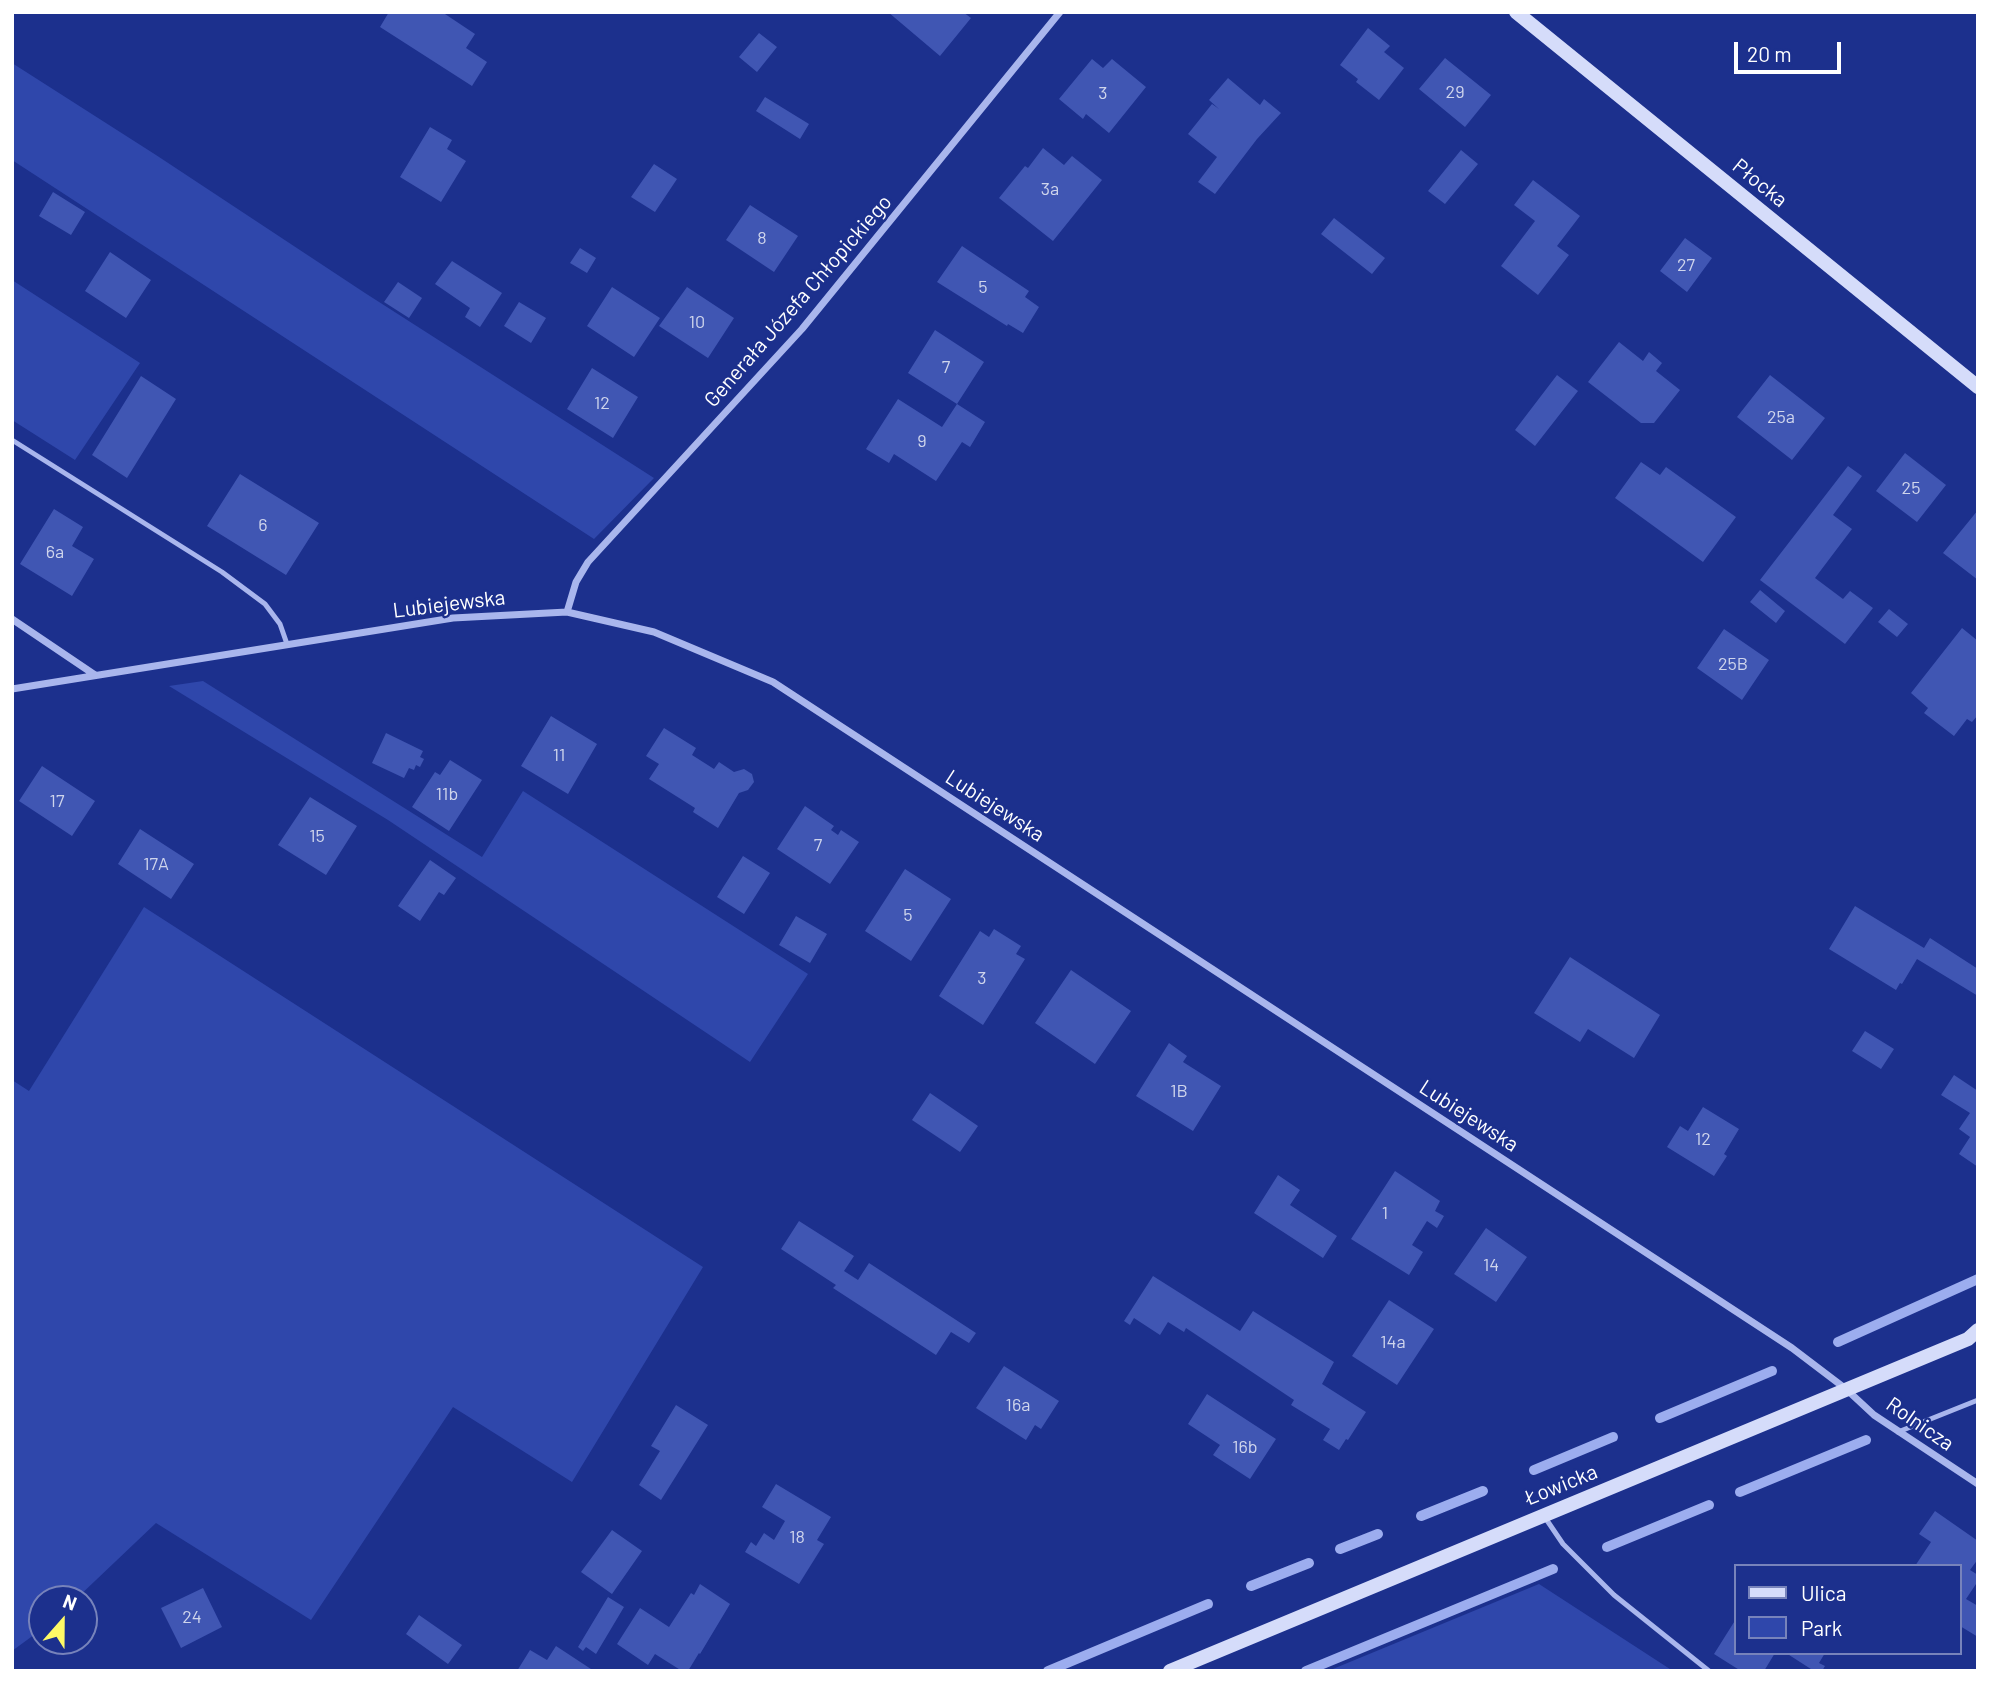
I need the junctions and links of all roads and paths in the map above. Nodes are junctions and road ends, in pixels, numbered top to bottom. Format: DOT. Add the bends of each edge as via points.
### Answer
graph roads {
  1 [pos="1060,12"];
  2 [pos="1516,12"];
  3 [pos="1978,387"];
  4 [pos="12,440"];
  5 [pos="567,612"];
  6 [pos="12,618"];
  7 [pos="287,644"];
  8 [pos="95,675"];
  9 [pos="12,689"];
  10 [pos="1974,1337"];
  11 [pos="1846,1389"];
  12 [pos="1978,1400"];
  13 [pos="1898,1432"];
  14 [pos="1978,1484"];
  15 [pos="1543,1515"];
  16 [pos="1170,1671"];
  17 [pos="1709,1671"];
  1 -- 5 [label="street, Generała Józefa Chłopickiego" via="802,329 588,562"];
  2 -- 3 [label="street, Płocka"];
  4 -- 7 [label="lane" via="222,572 265,604 281,624"];
  5 -- 7 [label="street, Lubiejewska" via="453,618"];
  5 -- 11 [label="street, Lubiejewska" via="654,632 773,682 1792,1348"];
  6 -- 8 [label="street"];
  7 -- 8 [label="street, Lubiejewska"];
  8 -- 9 [label="street, Lubiejewska"];
  10 -- 11 [label="street, Łowicka"];
  11 -- 13 [label="street, Rolnicza"];
  11 -- 15 [label="street, Łowicka"];
  12 -- 13 [label="lane"];
  13 -- 14 [label="street, Rolnicza"];
  15 -- 16 [label="street, Łowicka"];
  15 -- 17 [label="lane" via="1563,1544 1614,1595"];
}
